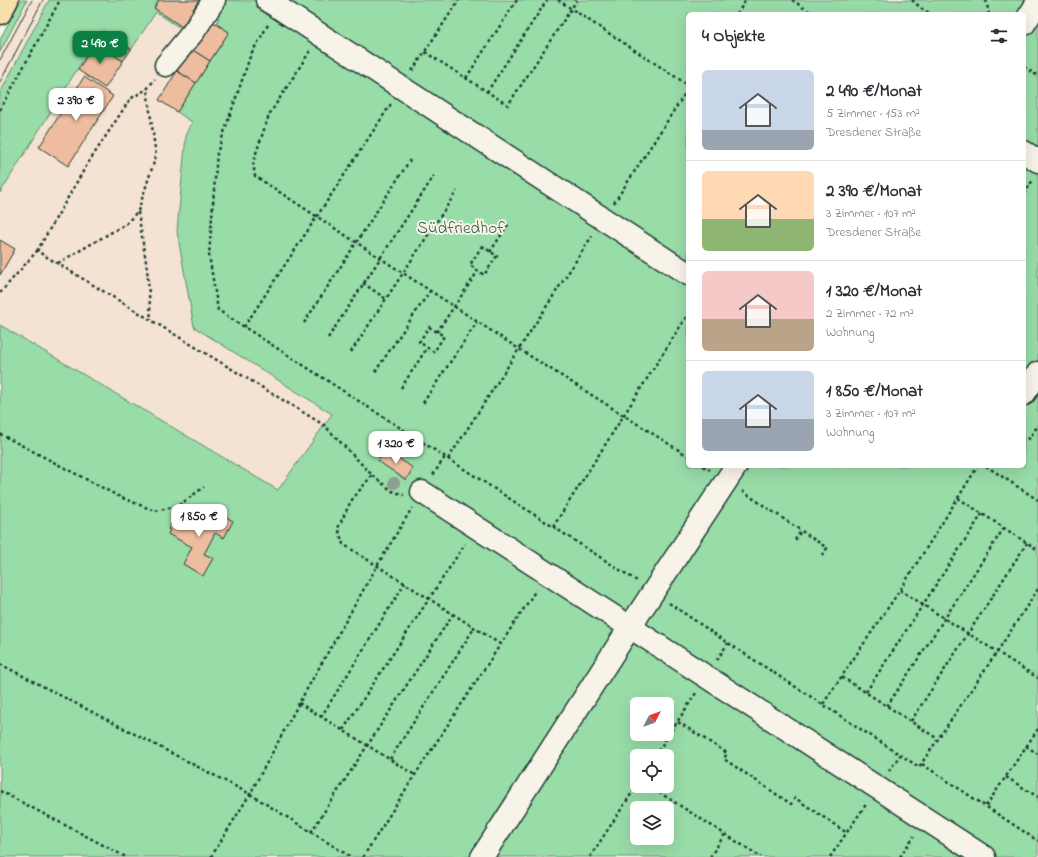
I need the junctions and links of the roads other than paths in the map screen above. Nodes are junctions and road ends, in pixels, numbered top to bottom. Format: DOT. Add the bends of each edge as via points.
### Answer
graph roads {
  1 [pos="7,0"];
  2 [pos="214,0"];
  3 [pos="1038,2"];
  4 [pos="273,4"];
  5 [pos="0,13"];
  6 [pos="1026,21"];
  7 [pos="166,65"];
  8 [pos="1026,155"];
  9 [pos="1036,170"];
  10 [pos="686,273"];
  11 [pos="1038,372"];
  12 [pos="1026,391"];
  13 [pos="731,473"];
  14 [pos="420,496"];
  15 [pos="630,627"];
  16 [pos="482,857"];
  17 [pos="984,857"];
  1 -- 5 [label="main road"];
  2 -- 7 [label="lane" via="194,31"];
  3 -- 6 [label="lane"];
  4 -- 10 [label="lane"];
  8 -- 9 [label="lane"];
  11 -- 12 [label="lane"];
  13 -- 15 [label="lane"];
  14 -- 15 [label="lane" via="477,527"];
  15 -- 16 [label="lane"];
  15 -- 17 [label="lane"];
}
